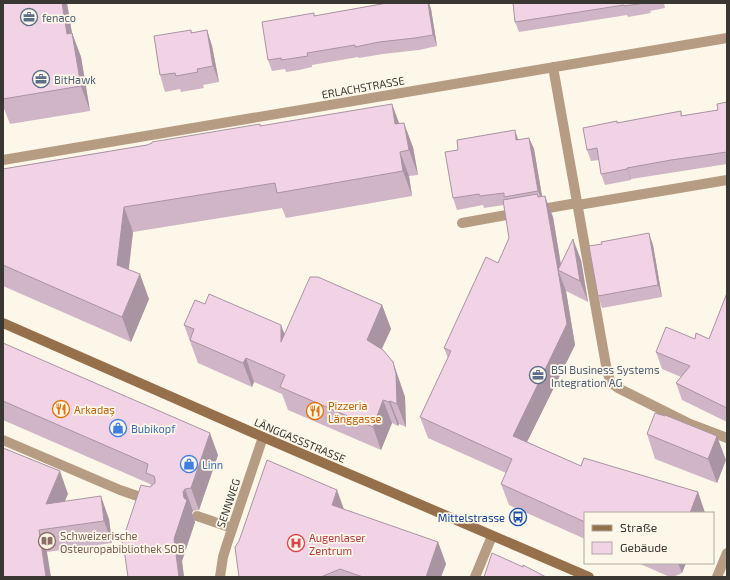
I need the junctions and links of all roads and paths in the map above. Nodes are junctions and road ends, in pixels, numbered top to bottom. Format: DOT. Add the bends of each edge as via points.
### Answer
graph roads {
  1 [pos="727,38"];
  2 [pos="553,67"];
  3 [pos="3,160"];
  4 [pos="727,180"];
  5 [pos="577,204"];
  6 [pos="462,223"];
  7 [pos="3,323"];
  8 [pos="263,437"];
  9 [pos="727,438"];
  10 [pos="3,440"];
  11 [pos="157,503"];
  12 [pos="197,516"];
  13 [pos="232,528"];
  14 [pos="492,536"];
  15 [pos="727,553"];
  16 [pos="220,577"];
  17 [pos="475,577"];
  18 [pos="588,577"];
  19 [pos="717,577"];
  1 -- 2 [label="street, ERLACHSTRASSE"];
  2 -- 3 [label="street, ERLACHSTRASSE"];
  2 -- 5 [label="street"];
  4 -- 5 [label="street"];
  5 -- 6 [label="street"];
  5 -- 9 [label="street" via="611,383 690,424"];
  7 -- 8 [label="main road, LÄNGGASSSTRASSE"];
  8 -- 13 [label="street, SENNWEG"];
  8 -- 14 [label="main road, LÄNGGASSSTRASSE"];
  10 -- 11 [label="street"];
  12 -- 13 [label="street"];
  13 -- 16 [label="street, SENNWEG"];
  14 -- 17 [label="street"];
  14 -- 18 [label="main road, LÄNGGASSSTRASSE"];
  15 -- 19 [label="street"];
}
